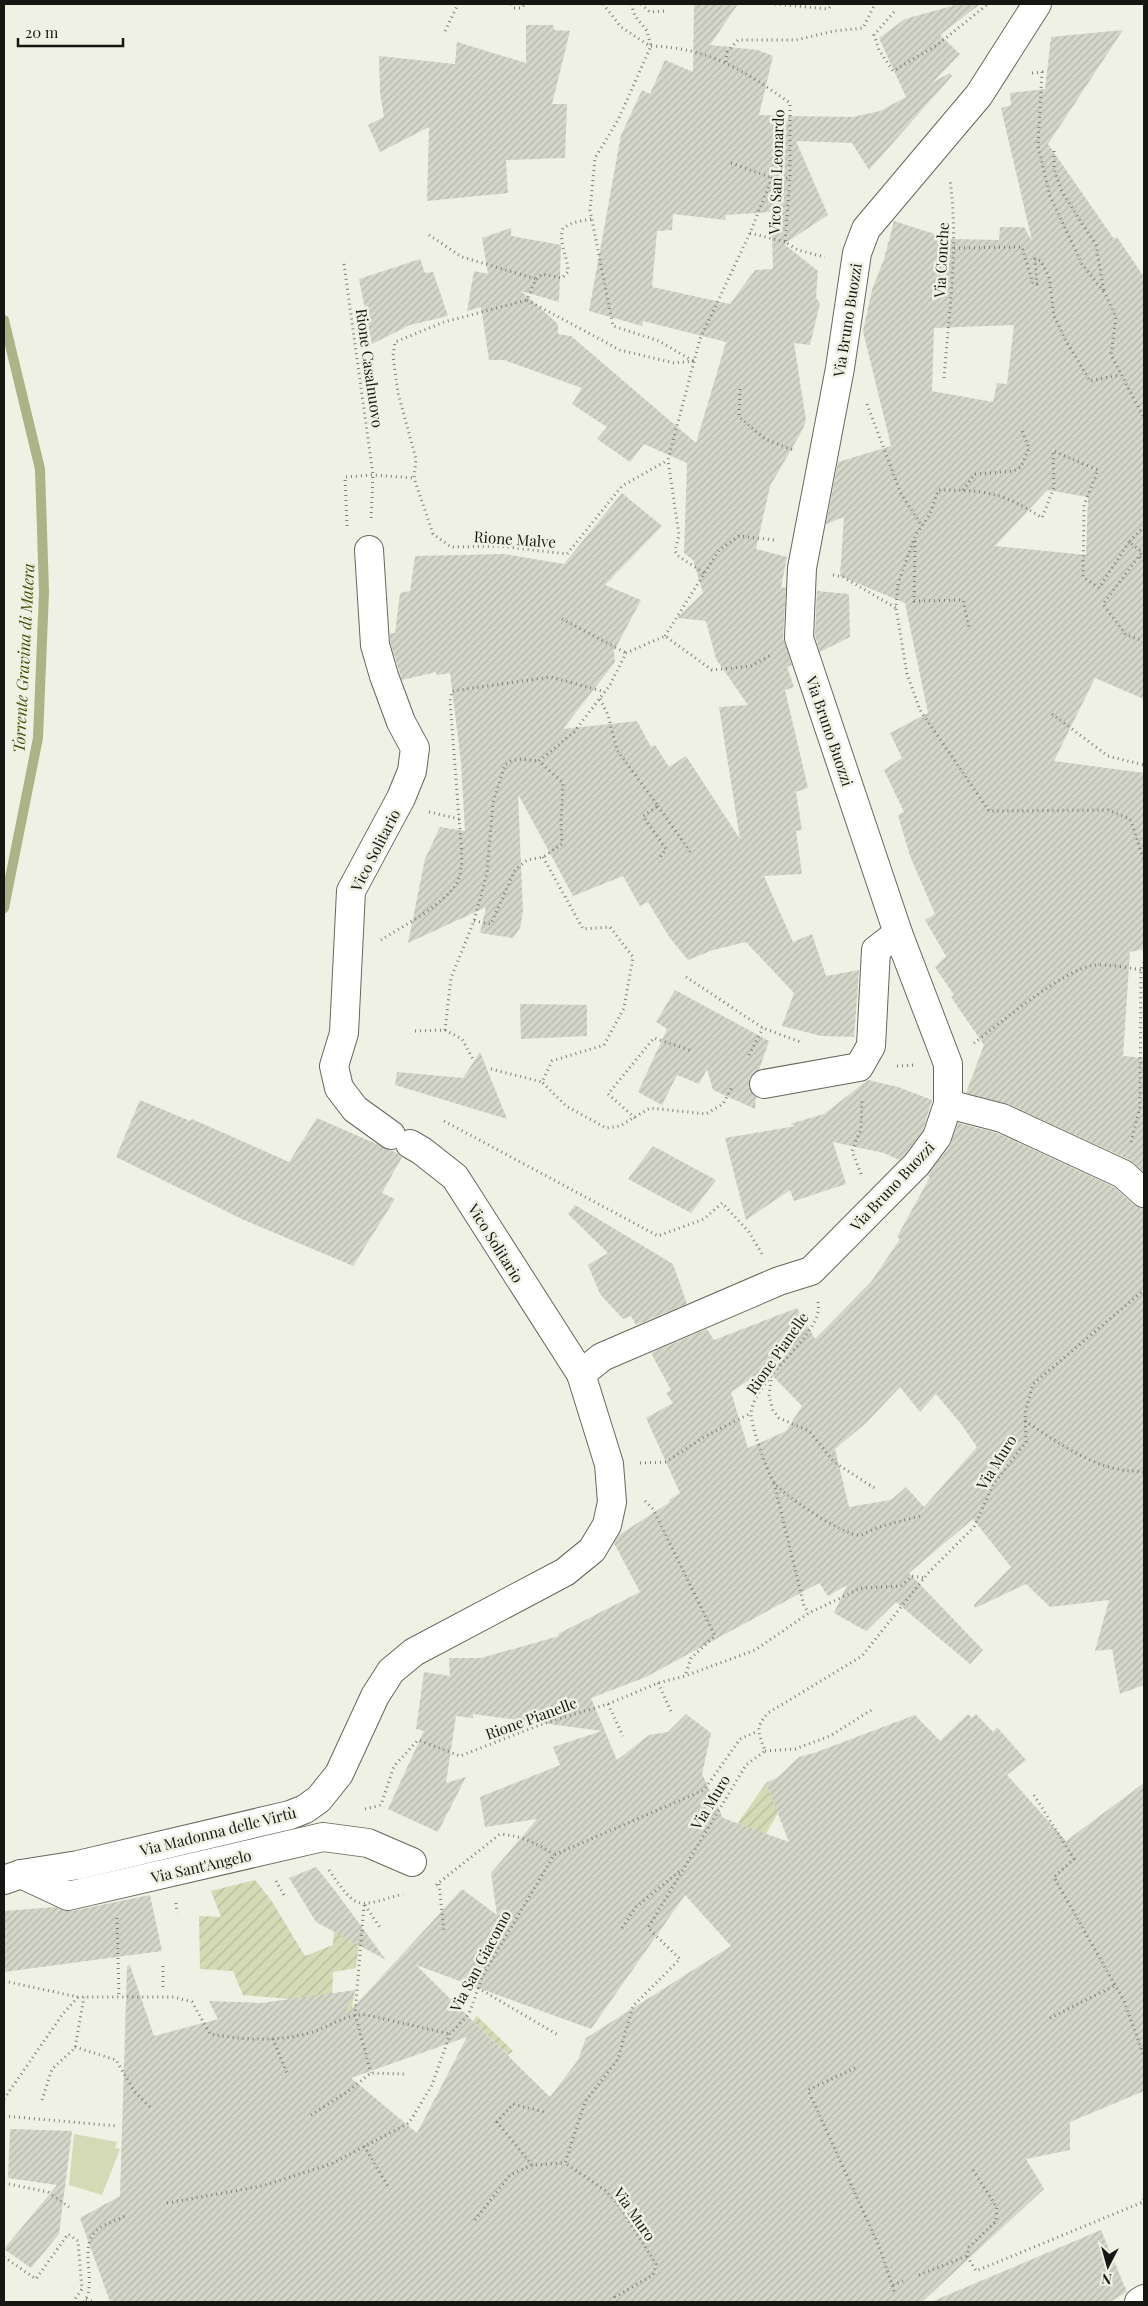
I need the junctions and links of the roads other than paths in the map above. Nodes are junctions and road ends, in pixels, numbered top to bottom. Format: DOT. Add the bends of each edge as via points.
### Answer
graph roads {
  1 [pos="1037,4"];
  2 [pos="369,550"];
  3 [pos="898,933"];
  4 [pos="764,1084"];
  5 [pos="948,1104"];
  6 [pos="1144,1193"];
  7 [pos="581,1374"];
  8 [pos="412,1862"];
  9 [pos="12,1877"];
  10 [pos="1144,2299"];
  11 [pos="1139,2302"];
  1 -- 3 [label="street, Via Bruno Buozzi" via="979,95 866,229 857,254 840,368 805,556 799,638"];
  2 -- 7 [label="street, Vico Solitario" via="375,645 401,722 415,748 412,771 401,798 352,891 344,1033 334,1066 339,1088 355,1109 422,1151 455,1177"];
  3 -- 4 [label="street" via="876,950 871,1046 860,1067"];
  3 -- 5 [label="street, Via Bruno Buozzi" via="948,1064"];
  5 -- 6 [label="street" via="1002,1118 1123,1174"];
  5 -- 7 [label="street, Via Bruno Buozzi" via="938,1137 917,1164 811,1271 779,1281 602,1357"];
  7 -- 9 [label="street, Via Madonna delle Virtù" via="608,1464 612,1502 607,1525 592,1550 566,1572 414,1652 391,1671 339,1774 319,1799 290,1815 78,1865"];
  8 -- 9 [label="street, Via Sant'Angelo" via="368,1843 323,1837 68,1896"];
  10 -- 11 [label="street"];
}
